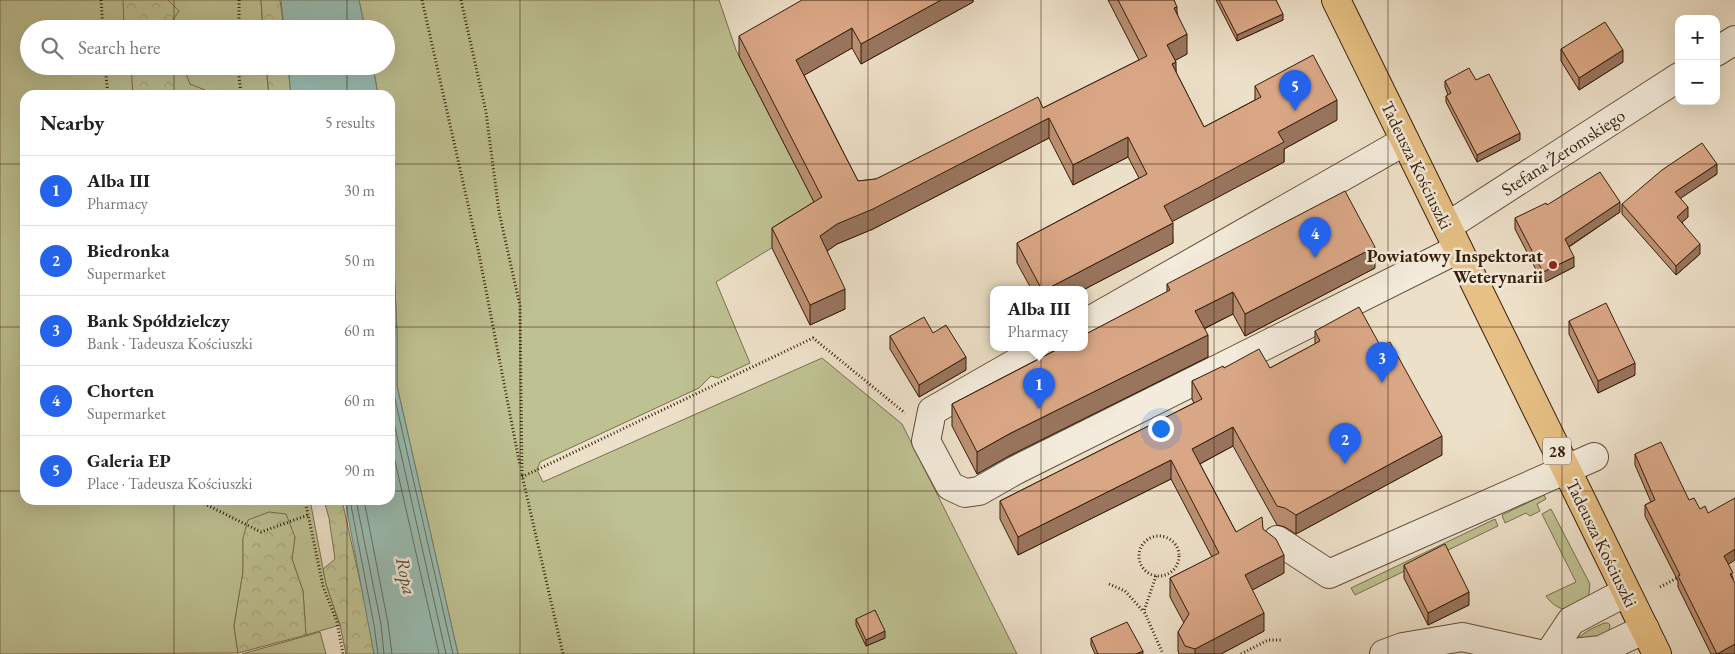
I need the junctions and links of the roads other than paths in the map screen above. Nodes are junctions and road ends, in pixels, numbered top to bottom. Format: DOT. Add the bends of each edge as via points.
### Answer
graph roads {
  1 [pos="1336,0"];
  2 [pos="1735,40"];
  3 [pos="1720,49"];
  4 [pos="1675,80"];
  5 [pos="1406,140"];
  6 [pos="1453,238"];
  7 [pos="1088,322"];
  8 [pos="1037,351"];
  9 [pos="1594,457"];
  10 [pos="1567,470"];
  11 [pos="1277,540"];
  12 [pos="1626,592"];
  13 [pos="1645,629"];
  14 [pos="1384,654"];
  15 [pos="1539,654"];
  16 [pos="1549,654"];
  17 [pos="1563,654"];
  18 [pos="1657,654"];
  1 -- 5 [label="main road, Tadeusza Kościuszki / 28"];
  2 -- 3 [label="street"];
  4 -- 6 [label="street, Stefana Żeromskiego"];
  5 -- 6 [label="main road, Tadeusza Kościuszki / 28"];
  5 -- 7 [label="street"];
  6 -- 8 [label="street, Stefana Żeromskiego" via="978,491 965,493 950,486 926,441 932,411"];
  6 -- 10 [label="main road, Tadeusza Kościuszki / 28"];
  9 -- 10 [label="street"];
  10 -- 11 [label="street" via="1329,574"];
  10 -- 12 [label="main road, Tadeusza Kościuszki / 28"];
  12 -- 13 [label="main road, Tadeusza Kościuszki / 28"];
  12 -- 16 [label="street" via="1571,622"];
  13 -- 17 [label="street" via="1601,650"];
  13 -- 18 [label="main road, Tadeusza Kościuszki / 28"];
  14 -- 15 [label="street" via="1403,647 1462,637"];
}
